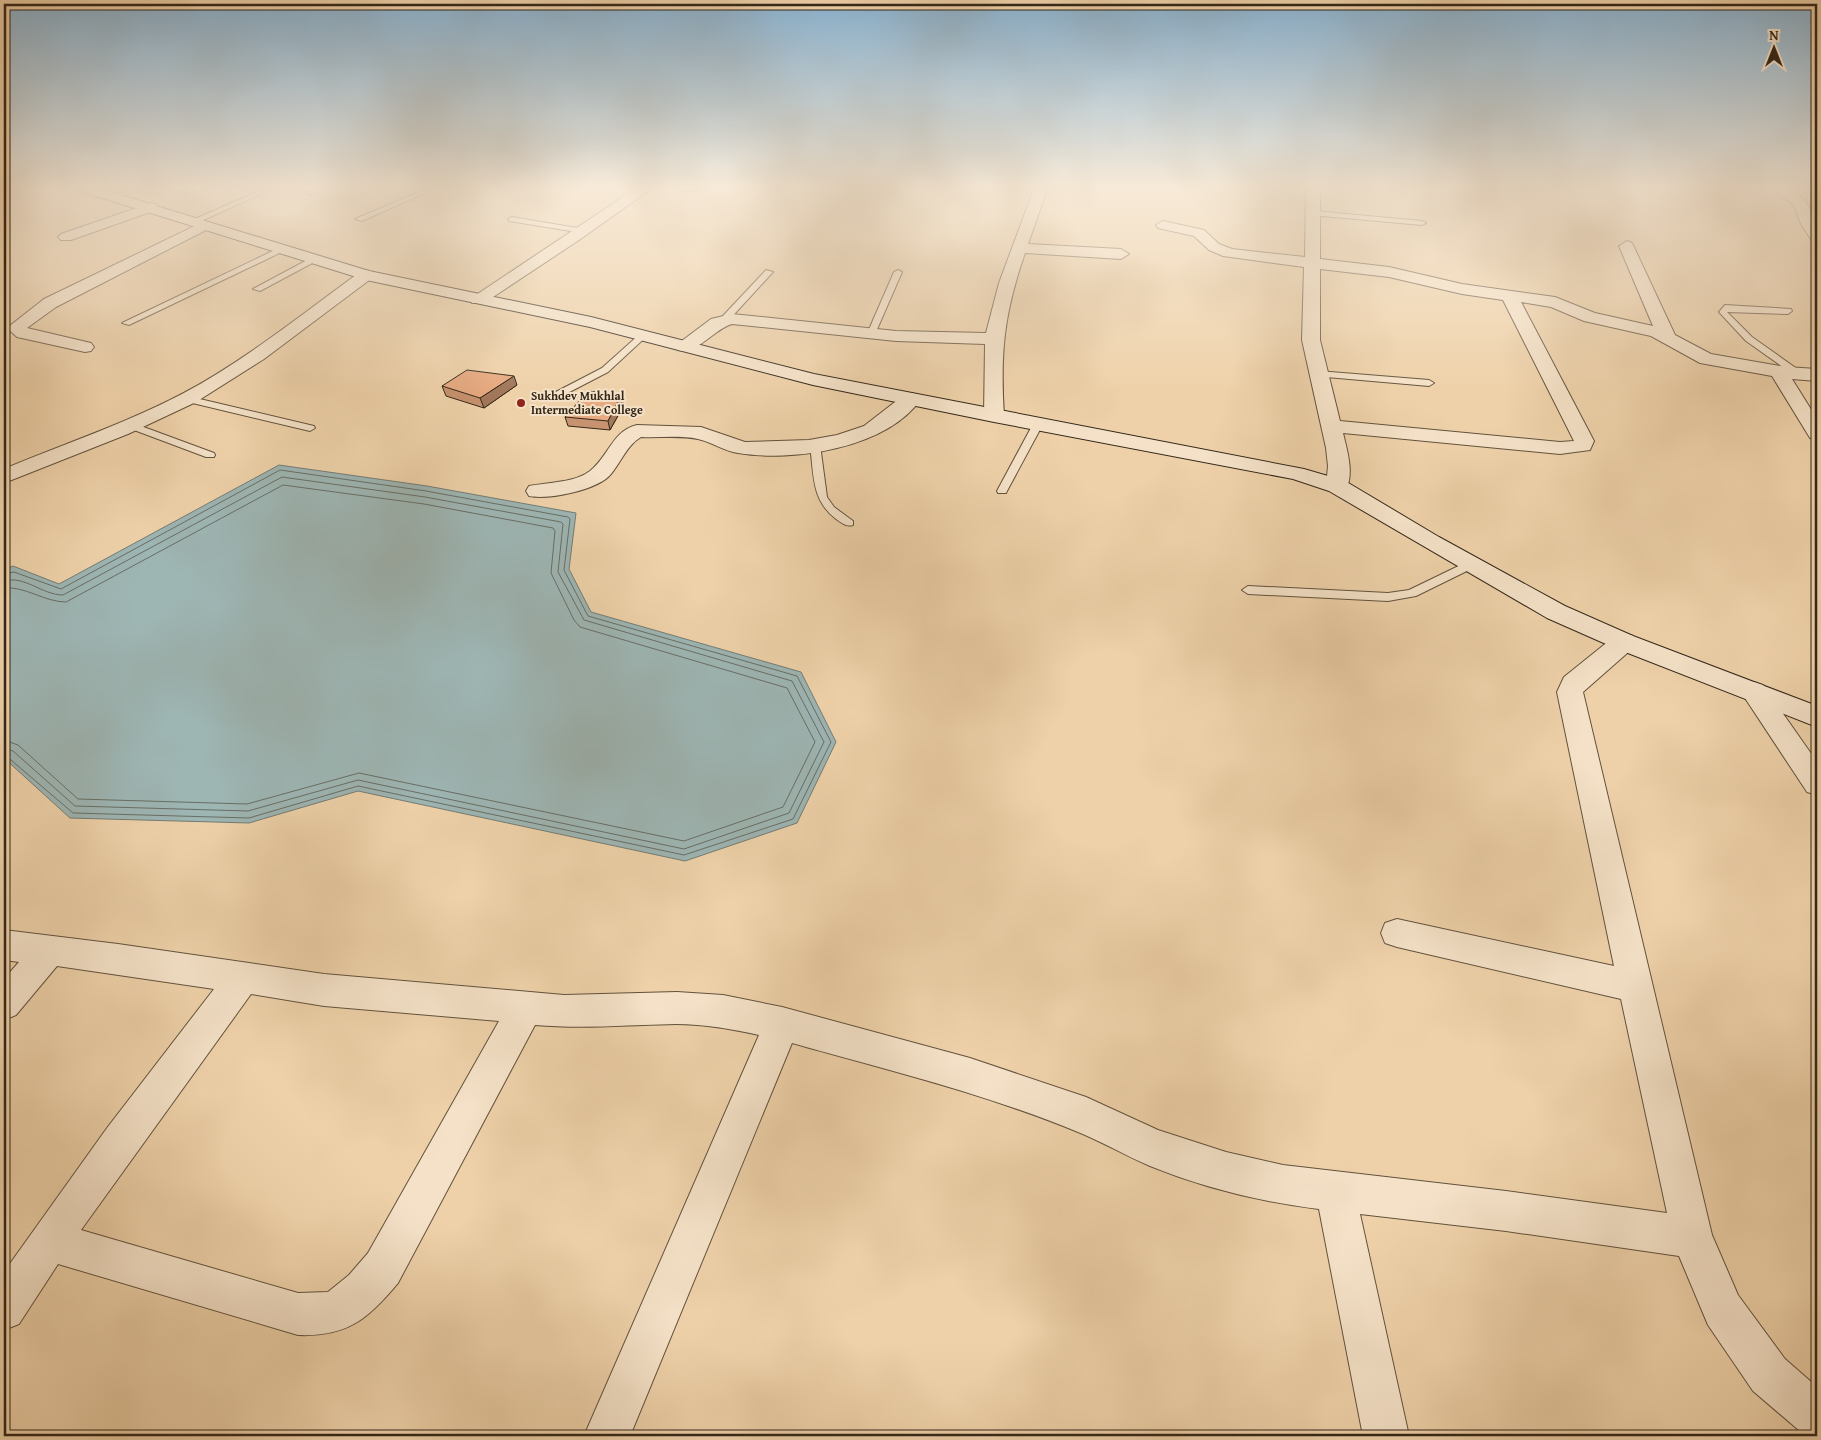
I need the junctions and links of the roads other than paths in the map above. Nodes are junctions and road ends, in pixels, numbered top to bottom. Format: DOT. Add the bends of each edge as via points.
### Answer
graph roads {
  1 [pos="137,256"];
  2 [pos="269,256"];
  3 [pos="302,256"];
  4 [pos="545,256"];
  5 [pos="1017,256"];
  6 [pos="1256,256"];
  7 [pos="1314,256"];
  8 [pos="1631,256"];
  9 [pos="314,260"];
  10 [pos="1314,263"];
  11 [pos="769,272"];
  12 [pos="898,272"];
  13 [pos="366,275"];
  14 [pos="257,289"];
  15 [pos="1509,295"];
  16 [pos="478,300"];
  17 [pos="1788,311"];
  18 [pos="724,320"];
  19 [pos="126,324"];
  20 [pos="871,334"];
  21 [pos="644,335"];
  22 [pos="1667,337"];
  23 [pos="994,339"];
  24 [pos="684,346"];
  25 [pos="85,347"];
  26 [pos="1792,373"];
  27 [pos="1318,374"];
  28 [pos="1817,375"];
  29 [pos="1430,383"];
  30 [pos="553,396"];
  31 [pos="187,399"];
  32 [pos="910,399"];
  33 [pos="994,416"];
  34 [pos="1038,424"];
  35 [pos="130,425"];
  36 [pos="1332,426"];
  37 [pos="310,428"];
  38 [pos="1817,434"];
  39 [pos="815,445"];
  40 [pos="210,455"];
  41 [pos="4,477"];
  42 [pos="1337,486"];
  43 [pos="537,491"];
  44 [pos="1002,491"];
  45 [pos="849,523"];
  46 [pos="1471,564"];
  47 [pos="1248,590"];
  48 [pos="1624,642"];
  49 [pos="1754,692"];
  50 [pos="1817,717"];
  51 [pos="1817,784"];
  52 [pos="1397,933"];
  53 [pos="4,945"];
  54 [pos="49,951"];
  55 [pos="243,978"];
  56 [pos="1634,986"];
  57 [pos="4,1004"];
  58 [pos="525,1008"];
  59 [pos="782,1024"];
  60 [pos="1336,1193"];
  61 [pos="1692,1237"];
  62 [pos="48,1241"];
  63 [pos="4,1309"];
  64 [pos="1817,1416"];
  65 [pos="607,1436"];
  66 [pos="1386,1436"];
  1 -- 25 [label="street" via="50,303 16,328 24,333"];
  2 -- 19 [label="lane"];
  3 -- 9 [label="street"];
  4 -- 16 [label="street"];
  5 -- 23 [label="street" via="1003,296"];
  6 -- 10 [label="street"];
  7 -- 10 [label="street"];
  8 -- 22 [label="street"];
  9 -- 13 [label="street"];
  9 -- 14 [label="lane"];
  10 -- 15 [label="street" via="1389,272 1462,289"];
  10 -- 27 [label="street" via="1310,324"];
  11 -- 18 [label="lane"];
  12 -- 20 [label="lane"];
  13 -- 16 [label="street"];
  13 -- 31 [label="street" via="238,368"];
  15 -- 22 [label="street" via="1555,302 1590,317"];
  15 -- 36 [label="street" via="1584,441 1583,446 1560,448"];
  16 -- 21 [label="street"];
  17 -- 26 [label="lane" via="1734,307 1725,308 1723,312"];
  18 -- 20 [label="street" via="742,319"];
  18 -- 24 [label="street"];
  20 -- 23 [label="street"];
  21 -- 24 [label="street"];
  21 -- 30 [label="lane" via="604,370"];
  22 -- 26 [label="street" via="1706,359"];
  23 -- 33 [label="street"];
  24 -- 32 [label="street" via="780,372"];
  26 -- 28 [label="street"];
  26 -- 38 [label="street" via="1781,377 1783,382"];
  27 -- 29 [label="lane"];
  27 -- 36 [label="street"];
  31 -- 35 [label="street"];
  31 -- 37 [label="lane"];
  32 -- 33 [label="street"];
  32 -- 39 [label="street" via="872,429 845,440"];
  33 -- 34 [label="street"];
  34 -- 42 [label="street" via="1297,473"];
  34 -- 44 [label="lane"];
  35 -- 40 [label="lane"];
  35 -- 41 [label="street"];
  36 -- 42 [label="street" via="1339,466"];
  39 -- 43 [label="street" via="745,448 728,445 701,433 637,431 629,434 604,469 590,480"];
  39 -- 45 [label="lane" via="822,497"];
  42 -- 46 [label="street"];
  46 -- 47 [label="lane" via="1412,593 1388,597"];
  46 -- 48 [label="street" via="1556,612"];
  48 -- 49 [label="street"];
  48 -- 56 [label="street" via="1573,684 1570,692"];
  49 -- 50 [label="street"];
  49 -- 51 [label="street"];
  52 -- 56 [label="street"];
  53 -- 54 [label="street"];
  54 -- 55 [label="street"];
  54 -- 57 [label="street"];
  55 -- 58 [label="street" via="324,990"];
  55 -- 62 [label="street" via="158,1087"];
  56 -- 61 [label="street"];
  58 -- 59 [label="street" via="564,1011 714,1010"];
  58 -- 62 [label="street" via="382,1268 366,1289 346,1306 325,1314 298,1314"];
  59 -- 60 [label="street" via="970,1076 1086,1116 1154,1148 1226,1171 1283,1185"];
  59 -- 65 [label="street"];
  60 -- 61 [label="street" via="1506,1211"];
  60 -- 66 [label="street"];
  61 -- 64 [label="street" via="1723,1310 1769,1375"];
  62 -- 63 [label="street"];
}
